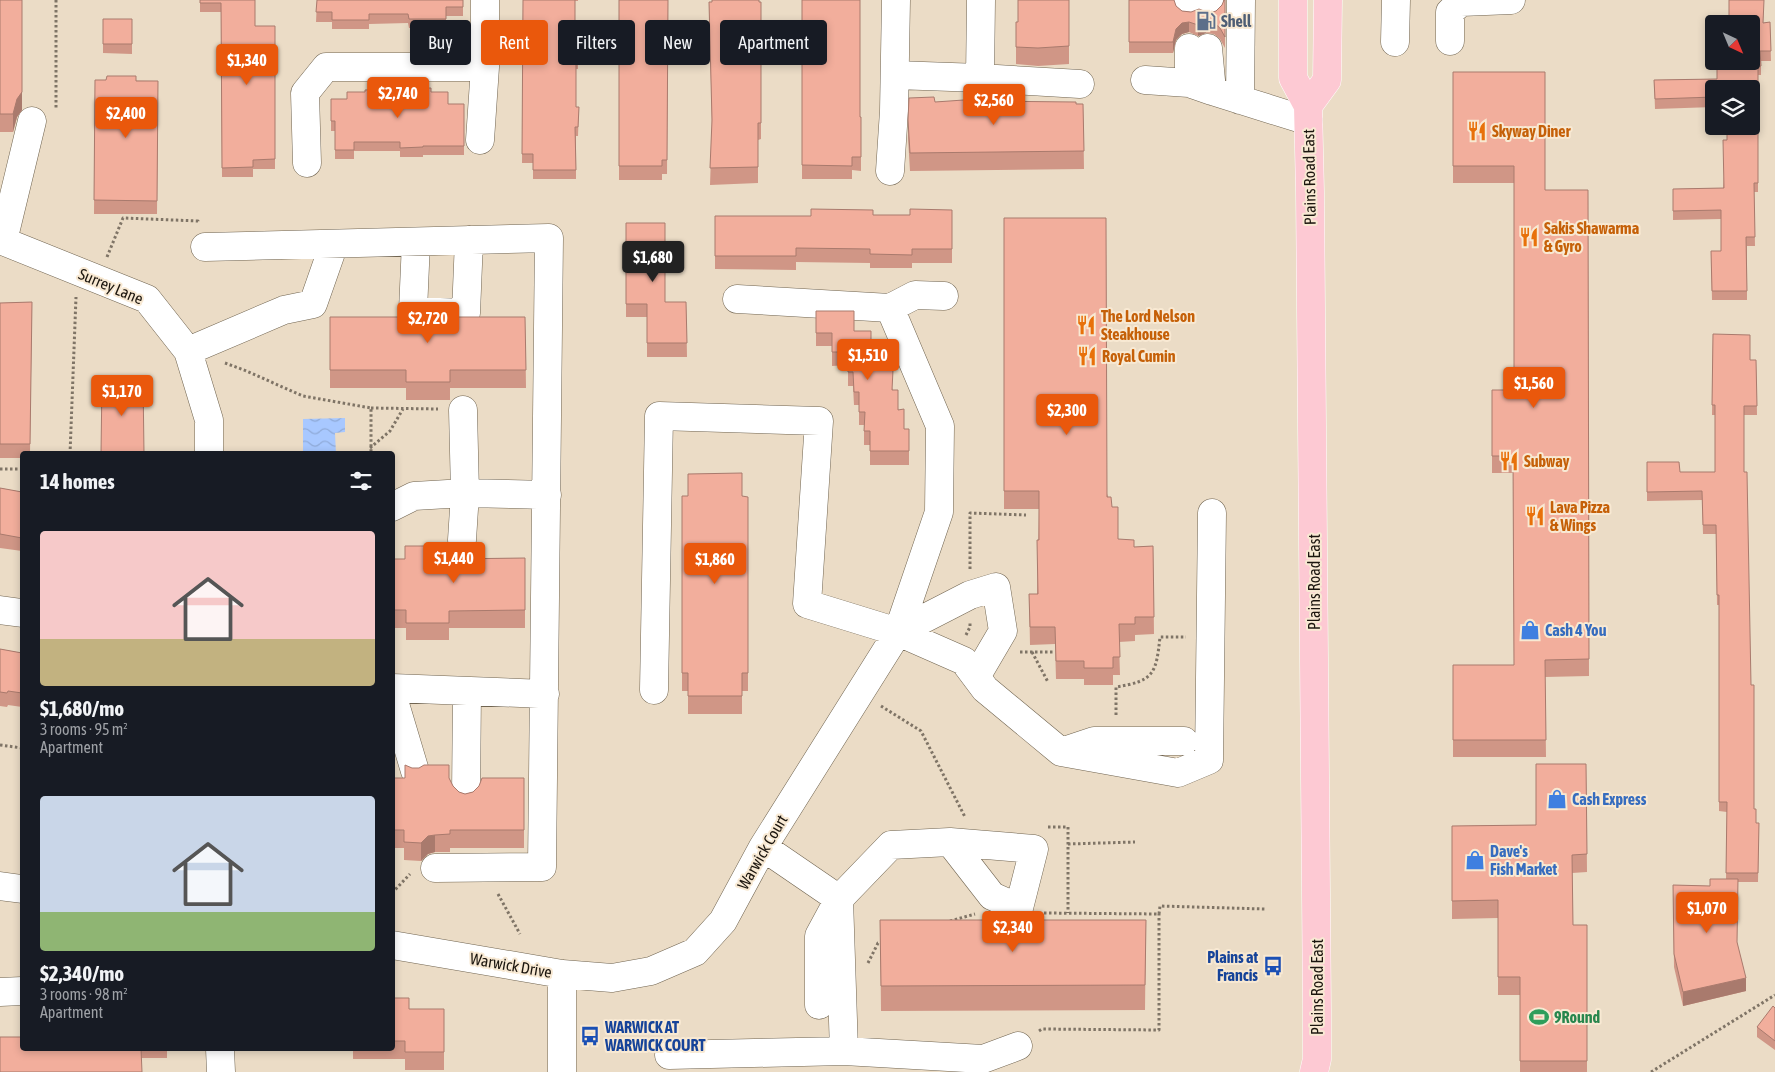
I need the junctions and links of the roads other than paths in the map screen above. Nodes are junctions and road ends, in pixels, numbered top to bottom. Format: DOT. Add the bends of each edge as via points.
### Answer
graph roads {
  1 [pos="485,0"];
  2 [pos="896,0"];
  3 [pos="981,0"];
  4 [pos="1241,0"];
  5 [pos="1292,0"];
  6 [pos="1328,0"];
  7 [pos="1396,0"];
  8 [pos="1511,0"];
  9 [pos="1450,41"];
  10 [pos="1395,42"];
  11 [pos="1198,48"];
  12 [pos="485,67"];
  13 [pos="895,75"];
  14 [pos="980,78"];
  15 [pos="1145,80"];
  16 [pos="1080,84"];
  17 [pos="1201,87"];
  18 [pos="1240,100"];
  19 [pos="1308,113"];
  20 [pos="44,120"];
  21 [pos="480,140"];
  22 [pos="307,163"];
  23 [pos="890,170"];
  24 [pos="468,240"];
  25 [pos="2,241"];
  26 [pos="416,242"];
  27 [pos="334,244"];
  28 [pos="205,247"];
  29 [pos="944,296"];
  30 [pos="737,299"];
  31 [pos="890,308"];
  32 [pos="188,351"];
  33 [pos="464,410"];
  34 [pos="209,451"];
  35 [pos="465,493"];
  36 [pos="547,495"];
  37 [pos="395,506"];
  38 [pos="1212,514"];
  39 [pos="462,540"];
  40 [pos="0,610"];
  41 [pos="20,613"];
  42 [pos="898,632"];
  43 [pos="976,677"];
  44 [pos="395,688"];
  45 [pos="654,690"];
  46 [pos="467,691"];
  47 [pos="545,694"];
  48 [pos="395,704"];
  49 [pos="1184,741"];
  50 [pos="1061,752"];
  51 [pos="415,771"];
  52 [pos="466,796"];
  53 [pos="950,842"];
  54 [pos="763,847"];
  55 [pos="423,870"];
  56 [pos="0,886"];
  57 [pos="20,889"];
  58 [pos="839,899"];
  59 [pos="395,945"];
  60 [pos="562,974"];
  61 [pos="20,991"];
  62 [pos="0,992"];
  63 [pos="819,1005"];
  64 [pos="1015,1047"];
  65 [pos="220,1051"];
  66 [pos="844,1051"];
  67 [pos="669,1055"];
  68 [pos="1318,1068"];
  69 [pos="221,1072"];
  70 [pos="562,1072"];
  1 -- 12 [label="street"];
  2 -- 13 [label="street"];
  3 -- 14 [label="street"];
  4 -- 18 [label="street"];
  5 -- 19 [label="main road, Plains Road East" via="1293,78"];
  6 -- 19 [label="main road, Plains Road East" via="1327,80"];
  7 -- 10 [label="street"];
  8 -- 9 [label="street" via="1461,2 1450,12"];
  11 -- 17 [label="street"];
  12 -- 21 [label="street"];
  12 -- 22 [label="street" via="326,67 306,93"];
  13 -- 14 [label="street"];
  13 -- 23 [label="street"];
  14 -- 16 [label="street"];
  15 -- 17 [label="street"];
  17 -- 18 [label="street"];
  18 -- 19 [label="street"];
  19 -- 68 [label="main road, Plains Road East"];
  20 -- 25 [label="street"];
  24 -- 26 [label="street"];
  24 -- 26 [label="street" via="466,313 413,311"];
  24 -- 36 [label="street" via="550,238"];
  25 -- 32 [label="street, Surrey Lane" via="147,299"];
  26 -- 27 [label="street"];
  27 -- 28 [label="street"];
  27 -- 32 [label="street" via="313,304 284,310"];
  29 -- 31 [label="street" via="915,296"];
  30 -- 31 [label="street"];
  31 -- 42 [label="street, Warwick Court" via="940,426 939,512"];
  32 -- 34 [label="street, Surrey Lane" via="209,420"];
  33 -- 35 [label="street"];
  35 -- 36 [label="street"];
  35 -- 37 [label="street" via="414,496"];
  35 -- 39 [label="street"];
  36 -- 47 [label="street"];
  38 -- 50 [label="street" via="1209,760 1178,774"];
  40 -- 41 [label="street"];
  42 -- 43 [label="street" via="964,661"];
  42 -- 43 [label="street" via="970,595 996,587 1003,632"];
  42 -- 45 [label="street" via="807,604 819,421 659,416"];
  42 -- 54 [label="street, Warwick Court"];
  43 -- 50 [label="street" via="985,689"];
  44 -- 46 [label="street"];
  46 -- 47 [label="street"];
  46 -- 52 [label="street"];
  47 -- 55 [label="street" via="542,867 466,858"];
  48 -- 51 [label="street"];
  49 -- 50 [label="street" via="1094,741"];
  53 -- 53 [label="street" via="1034,849 1018,908 992,896"];
  53 -- 58 [label="street" via="891,845"];
  54 -- 58 [label="street"];
  54 -- 60 [label="street, Warwick Court" via="723,921 696,952 651,971 612,978"];
  56 -- 57 [label="street"];
  58 -- 63 [label="street" via="819,936"];
  58 -- 66 [label="street"];
  59 -- 60 [label="street, Warwick Drive"];
  60 -- 70 [label="street, Warwick Drive"];
  61 -- 62 [label="street"];
  64 -- 66 [label="street" via="983,1059"];
  65 -- 69 [label="street"];
  66 -- 67 [label="street"];
}
